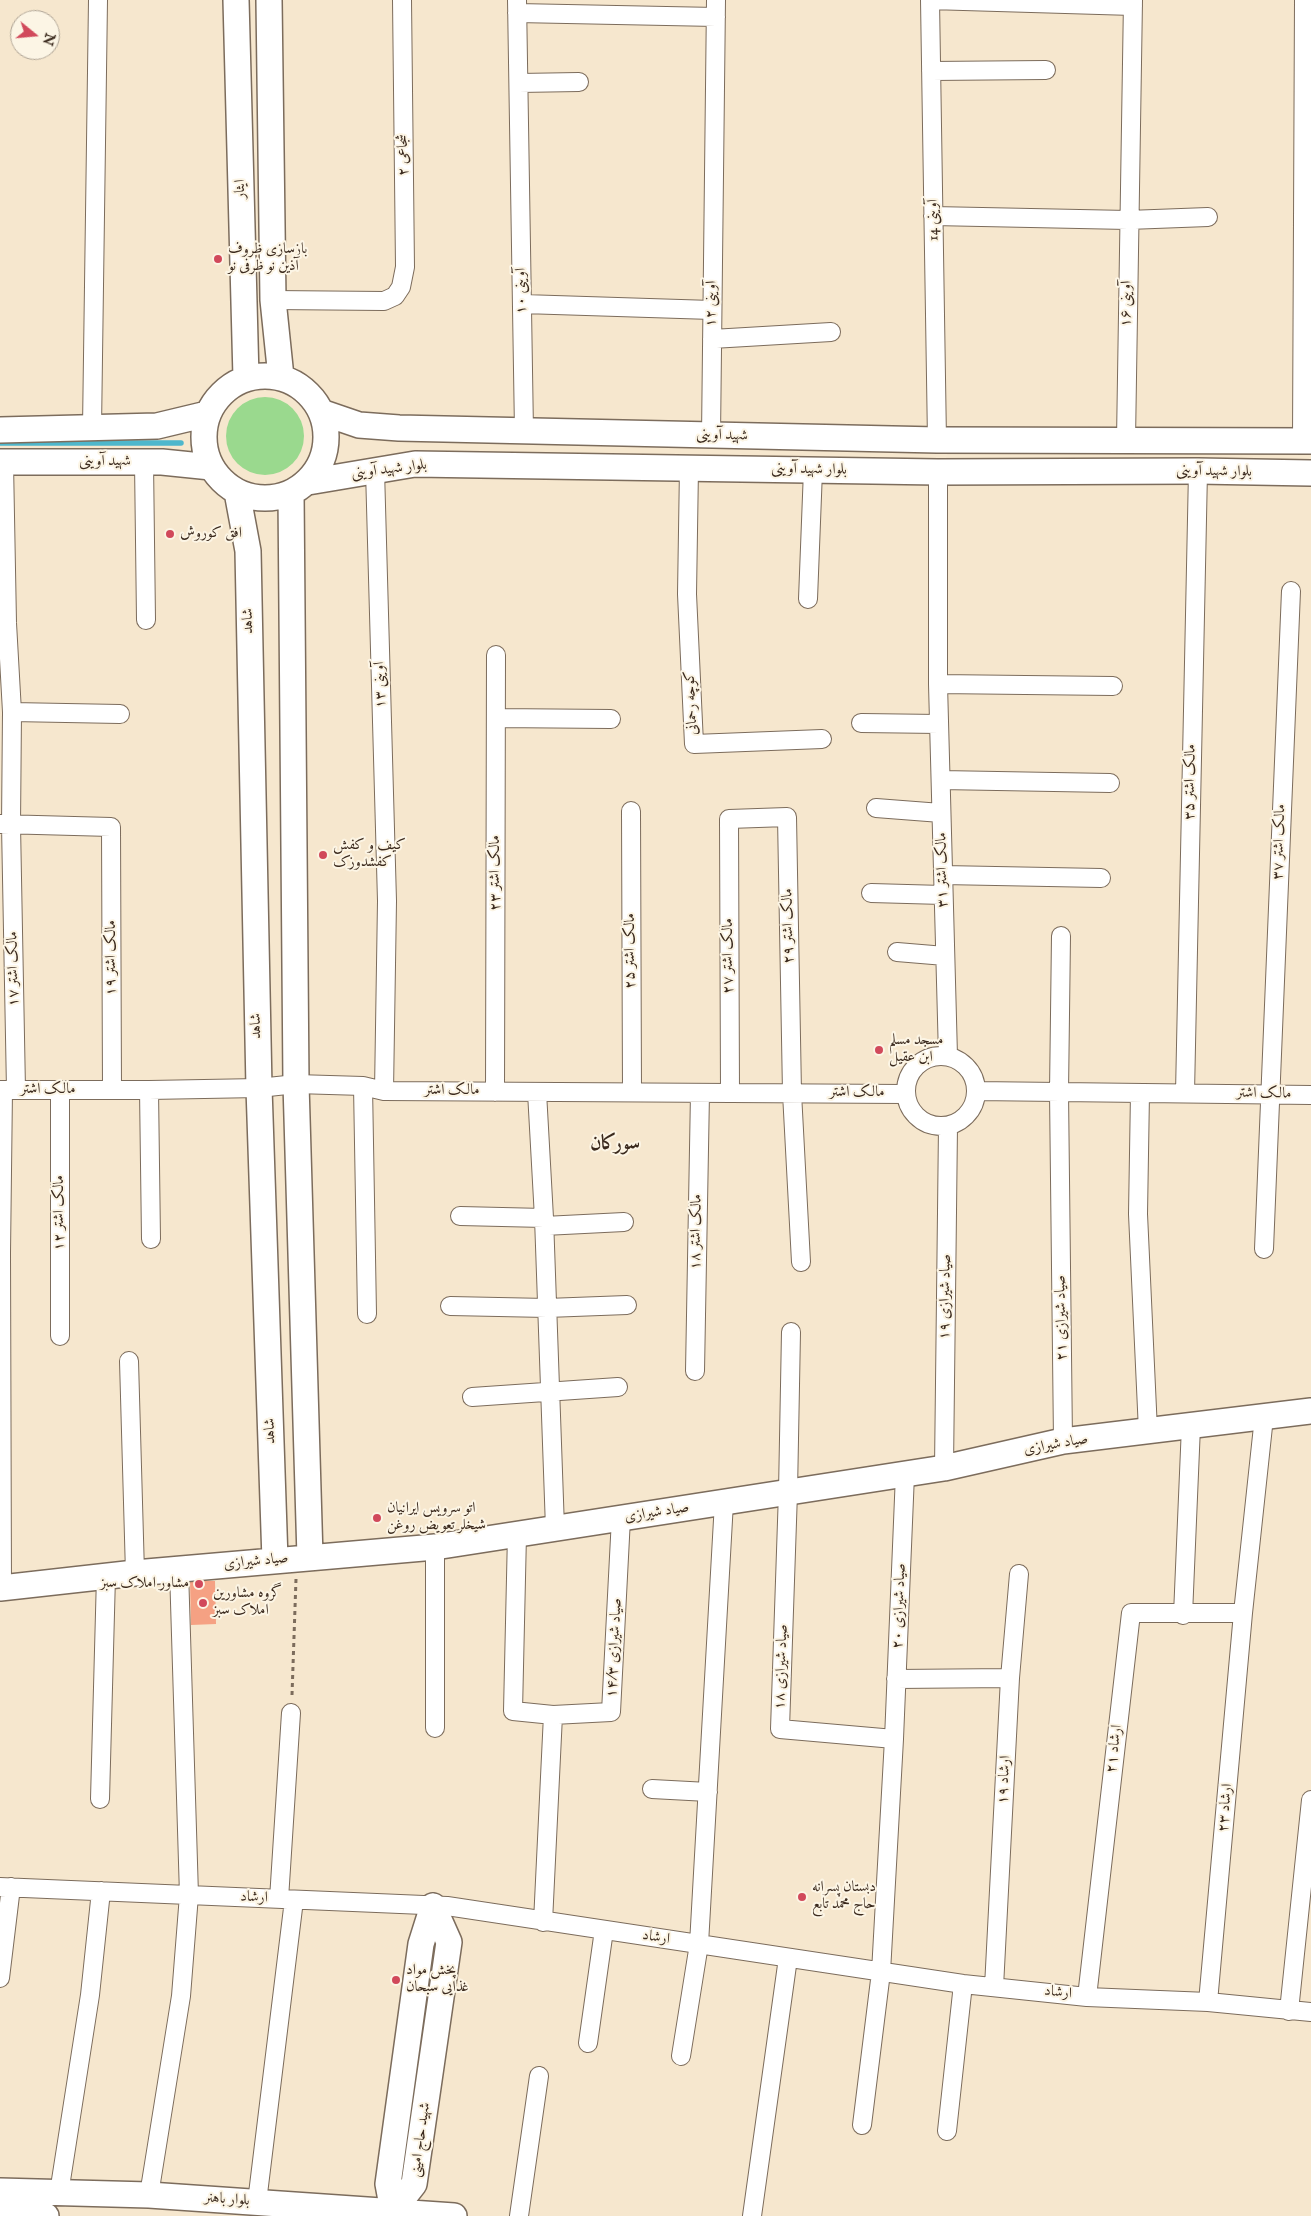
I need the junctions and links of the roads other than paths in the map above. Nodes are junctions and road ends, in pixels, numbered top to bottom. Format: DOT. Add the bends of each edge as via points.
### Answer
graph roads {
  1 [pos="98,0"];
  2 [pos="236,0"];
  3 [pos="269,0"];
  4 [pos="402,0"];
  5 [pos="930,0"];
  6 [pos="1304,0"];
  7 [pos="1133,3"];
  8 [pos="517,6"];
  9 [pos="716,9"];
  10 [pos="1046,70"];
  11 [pos="931,72"];
  12 [pos="579,82"];
  13 [pos="519,83"];
  14 [pos="934,216"];
  15 [pos="1208,216"];
  16 [pos="1128,220"];
  17 [pos="273,300"];
  18 [pos="522,304"];
  19 [pos="712,310"];
  20 [pos="831,332"];
  21 [pos="712,339"];
  22 [pos="281,377"];
  23 [pos="246,378"];
  24 [pos="321,412"];
  25 [pos="207,414"];
  26 [pos="92,428"];
  27 [pos="0,430"];
  28 [pos="524,431"];
  29 [pos="711,436"];
  30 [pos="937,440"];
  31 [pos="1126,440"];
  32 [pos="1306,441"];
  33 [pos="2,462"];
  34 [pos="144,462"];
  35 [pos="211,467"];
  36 [pos="689,468"];
  37 [pos="375,470"];
  38 [pos="813,470"];
  39 [pos="1198,471"];
  40 [pos="938,472"];
  41 [pos="1311,473"];
  42 [pos="300,487"];
  43 [pos="237,492"];
  44 [pos="1291,591"];
  45 [pos="808,599"];
  46 [pos="146,620"];
  47 [pos="496,655"];
  48 [pos="938,684"];
  49 [pos="1113,686"];
  50 [pos="120,714"];
  51 [pos="496,718"];
  52 [pos="611,719"];
  53 [pos="8,723"];
  54 [pos="861,723"];
  55 [pos="939,724"];
  56 [pos="822,739"];
  57 [pos="940,780"];
  58 [pos="1110,783"];
  59 [pos="876,808"];
  60 [pos="631,811"];
  61 [pos="941,813"];
  62 [pos="729,819"];
  63 [pos="6,825"];
  64 [pos="943,875"];
  65 [pos="1101,878"];
  66 [pos="871,892"];
  67 [pos="943,895"];
  68 [pos="1061,936"];
  69 [pos="896,952"];
  70 [pos="945,956"];
  71 [pos="948,1056"];
  72 [pos="296,1084"];
  73 [pos="363,1086"];
  74 [pos="259,1088"];
  75 [pos="7,1090"];
  76 [pos="60,1090"];
  77 [pos="112,1090"];
  78 [pos="149,1090"];
  79 [pos="384,1091"];
  80 [pos="976,1091"];
  81 [pos="495,1092"];
  82 [pos="537,1092"];
  83 [pos="632,1092"];
  84 [pos="1059,1092"];
  85 [pos="700,1093"];
  86 [pos="730,1093"];
  87 [pos="792,1093"];
  88 [pos="1140,1093"];
  89 [pos="905,1094"];
  90 [pos="1185,1094"];
  91 [pos="1270,1094"];
  92 [pos="1311,1095"];
  93 [pos="948,1126"];
  94 [pos="460,1216"];
  95 [pos="544,1222"];
  96 [pos="624,1222"];
  97 [pos="151,1239"];
  98 [pos="1264,1249"];
  99 [pos="800,1262"];
  100 [pos="627,1305"];
  101 [pos="450,1306"];
  102 [pos="547,1308"];
  103 [pos="367,1314"];
  104 [pos="791,1332"];
  105 [pos="60,1336"];
  106 [pos="130,1361"];
  107 [pos="695,1371"];
  108 [pos="618,1387"];
  109 [pos="550,1391"];
  110 [pos="472,1397"];
  111 [pos="1311,1411"];
  112 [pos="1264,1417"];
  113 [pos="1191,1426"];
  114 [pos="1148,1431"];
  115 [pos="1063,1441"];
  116 [pos="944,1468"];
  117 [pos="905,1474"];
  118 [pos="788,1492"];
  119 [pos="724,1502"];
  120 [pos="621,1518"];
  121 [pos="555,1528"];
  122 [pos="517,1534"];
  123 [pos="435,1547"];
  124 [pos="294,1559"];
  125 [pos="179,1570"];
  126 [pos="135,1573"];
  127 [pos="1019,1574"];
  128 [pos="106,1576"];
  129 [pos="1,1588"];
  130 [pos="1243,1614"];
  131 [pos="1183,1615"];
  132 [pos="1010,1678"];
  133 [pos="896,1679"];
  134 [pos="291,1713"];
  135 [pos="553,1714"];
  136 [pos="435,1728"];
  137 [pos="894,1739"];
  138 [pos="652,1789"];
  139 [pos="708,1792"];
  140 [pos="100,1799"];
  141 [pos="1311,1800"];
  142 [pos="6,1887"];
  143 [pos="101,1891"];
  144 [pos="189,1895"];
  145 [pos="287,1899"];
  146 [pos="432,1906"];
  147 [pos="543,1922"];
  148 [pos="604,1930"];
  149 [pos="699,1944"];
  150 [pos="788,1958"];
  151 [pos="881,1972"];
  152 [pos="0,1978"];
  153 [pos="963,1984"];
  154 [pos="994,1986"];
  155 [pos="1087,1996"];
  156 [pos="1208,2002"];
  157 [pos="1289,2011"];
  158 [pos="1311,2012"];
  159 [pos="588,2043"];
  160 [pos="680,2056"];
  161 [pos="538,2076"];
  162 [pos="862,2125"];
  163 [pos="947,2131"];
  164 [pos="0,2192"];
  165 [pos="60,2193"];
  166 [pos="149,2195"];
  167 [pos="257,2202"];
  168 [pos="0,2213"];
  169 [pos="393,2214"];
  170 [pos="46,2216"];
  171 [pos="454,2216"];
  172 [pos="518,2216"];
  173 [pos="752,2216"];
  1 -- 26 [label="street"];
  2 -- 23 [label="street, ایثار"];
  3 -- 17 [label="street, ایثار"];
  4 -- 17 [label="street, شجاعی ۲" via="405,267 401,287 395,296 384,301"];
  5 -- 7 [label="street"];
  5 -- 11 [label="street, آوینی 14"];
  6 -- 32 [label="street"];
  7 -- 16 [label="street, ۱۶ آوینی"];
  8 -- 9 [label="street"];
  8 -- 13 [label="street, ۱۰ آوینی"];
  9 -- 19 [label="street, ۱۲ آوینی"];
  10 -- 11 [label="street"];
  11 -- 14 [label="street, آوینی 14"];
  12 -- 13 [label="street"];
  13 -- 18 [label="street, ۱۰ آوینی"];
  14 -- 16 [label="street"];
  14 -- 30 [label="street, آوینی 14"];
  15 -- 16 [label="street"];
  16 -- 31 [label="street, ۱۶ آوینی"];
  17 -- 22 [label="street, ایثار"];
  18 -- 19 [label="street"];
  18 -- 28 [label="street, ۱۰ آوینی"];
  19 -- 21 [label="street, ۱۲ آوینی"];
  20 -- 21 [label="street"];
  21 -- 29 [label="street, ۱۲ آوینی"];
  22 -- 23 [label="street"];
  22 -- 24 [label="street" via="311,396"];
  23 -- 25 [label="street" via="230,386"];
  24 -- 28 [label="street, شهید آوینی" via="359,425"];
  24 -- 42 [label="street" via="326,430 325,449 319,467"];
  25 -- 26 [label="street" via="157,426"];
  25 -- 35 [label="street" via="204,450"];
  26 -- 27 [label="street"];
  28 -- 29 [label="street, شهید آوینی"];
  29 -- 30 [label="street, شهید آوینی"];
  30 -- 31 [label="street, شهید آوینی"];
  31 -- 32 [label="street, بلوار شهید آوینی"];
  33 -- 34 [label="street, شهید آوینی"];
  33 -- 53 [label="street, مالک اشتر ۱۷"];
  34 -- 35 [label="street, شهید آوینی"];
  34 -- 46 [label="street"];
  35 -- 43 [label="street" via="222,482"];
  36 -- 37 [label="street, بلوار شهید آوینی" via="416,464"];
  36 -- 38 [label="street, بلوار شهید آوینی"];
  36 -- 56 [label="street, کوچه رحمانی" via="687,594 694,744"];
  37 -- 42 [label="street, بلوار شهید آوینی"];
  37 -- 79 [label="street, آوینی ۱۳" via="387,901"];
  38 -- 40 [label="street, بلوار شهید آوینی"];
  38 -- 45 [label="street"];
  39 -- 40 [label="street, بلوار شهید آوینی"];
  39 -- 41 [label="street, بلوار شهید آوینی"];
  39 -- 90 [label="street, مالک اشتر ۳۵"];
  40 -- 48 [label="street, مالک اشتر ۳۱"];
  42 -- 43 [label="street" via="264,499"];
  42 -- 72 [label="street"];
  43 -- 74 [label="street, شاهد" via="248,552"];
  44 -- 91 [label="street, مالک اشتر ۳۷"];
  47 -- 51 [label="street, مالک اشتر ۲۳"];
  48 -- 49 [label="street"];
  48 -- 55 [label="street, مالک اشتر ۳۱"];
  50 -- 53 [label="street"];
  51 -- 52 [label="street"];
  51 -- 81 [label="street, مالک اشتر ۲۳"];
  53 -- 63 [label="street, مالک اشتر ۱۷"];
  54 -- 55 [label="street"];
  55 -- 57 [label="street, مالک اشتر ۳۱"];
  57 -- 58 [label="street"];
  57 -- 61 [label="street, مالک اشتر ۳۱"];
  59 -- 61 [label="street"];
  60 -- 83 [label="street, مالک اشتر ۲۵"];
  61 -- 64 [label="street, مالک اشتر ۳۱"];
  62 -- 86 [label="street, مالک اشتر ۲۷"];
  62 -- 87 [label="street, مالک اشتر ۲۹" via="788,817"];
  63 -- 75 [label="street, مالک اشتر ۱۷"];
  63 -- 77 [label="street, مالک اشتر ۱۹" via="111,827"];
  64 -- 65 [label="street"];
  64 -- 67 [label="street, مالک اشتر ۳۱"];
  66 -- 67 [label="street"];
  67 -- 70 [label="street, مالک اشتر ۳۱"];
  68 -- 84 [label="street, صیاد شیرازی ۲۱"];
  69 -- 70 [label="street"];
  70 -- 71 [label="street, مالک اشتر ۳۱"];
  71 -- 80 [label="street" via="965,1064 971,1072"];
  71 -- 89 [label="street" via="931,1057 917,1064 910,1073"];
  72 -- 73 [label="street, مالک اشتر"];
  72 -- 74 [label="street, مالک اشتر"];
  72 -- 124 [label="street"];
  73 -- 79 [label="street, مالک اشتر"];
  73 -- 103 [label="street"];
  74 -- 78 [label="street, مالک اشتر"];
  74 -- 124 [label="street, شاهد"];
  75 -- 76 [label="street, مالک اشتر"];
  75 -- 129 [label="street, مالک اشتر ۱۷" via="1,1253"];
  76 -- 77 [label="street, مالک اشتر"];
  76 -- 105 [label="street, مالک اشتر ۱۲"];
  77 -- 78 [label="street, مالک اشتر"];
  78 -- 97 [label="street"];
  79 -- 81 [label="street, مالک اشتر"];
  80 -- 84 [label="street, مالک اشتر"];
  80 -- 93 [label="street" via="968,1114"];
  81 -- 82 [label="street, مالک اشتر"];
  82 -- 83 [label="street, مالک اشتر"];
  82 -- 95 [label="street"];
  83 -- 85 [label="street, مالک اشتر"];
  84 -- 88 [label="street, مالک اشتر"];
  84 -- 115 [label="street, صیاد شیرازی ۲۱"];
  85 -- 86 [label="street, مالک اشتر"];
  85 -- 107 [label="street, مالک اشتر ۱۸"];
  86 -- 87 [label="street, مالک اشتر"];
  87 -- 89 [label="street, مالک اشتر"];
  87 -- 99 [label="street"];
  88 -- 90 [label="street, مالک اشتر"];
  88 -- 114 [label="street" via="1138,1214"];
  89 -- 93 [label="street" via="908,1106 920,1119 936,1126"];
  90 -- 91 [label="street, مالک اشتر"];
  91 -- 92 [label="street, مالک اشتر"];
  91 -- 98 [label="street, مالک اشتر ۳۷"];
  93 -- 116 [label="street, صیاد شیرازی ۱۹"];
  94 -- 95 [label="street"];
  95 -- 96 [label="street"];
  95 -- 102 [label="street"];
  100 -- 102 [label="street"];
  101 -- 102 [label="street"];
  102 -- 109 [label="street"];
  104 -- 118 [label="street"];
  106 -- 126 [label="street"];
  108 -- 109 [label="street"];
  109 -- 110 [label="street"];
  109 -- 121 [label="street"];
  111 -- 112 [label="street, صیاد شیرازی"];
  112 -- 113 [label="street, صیاد شیرازی"];
  112 -- 130 [label="street, ارشاد ۲۳"];
  113 -- 114 [label="street, صیاد شیرازی"];
  113 -- 131 [label="street"];
  114 -- 115 [label="street, صیاد شیرازی"];
  115 -- 116 [label="street, صیاد شیرازی"];
  116 -- 117 [label="street, صیاد شیرازی"];
  117 -- 118 [label="street, صیاد شیرازی"];
  117 -- 133 [label="street, صیاد شیرازی ۲۰"];
  118 -- 119 [label="street, صیاد شیرازی"];
  118 -- 137 [label="street, صیاد شیرازی ۱۸" via="780,1728"];
  119 -- 120 [label="street, صیاد شیرازی"];
  119 -- 139 [label="street"];
  120 -- 121 [label="street, صیاد شیرازی"];
  120 -- 135 [label="street, صیاد شیرازی ۱۴/۳" via="611,1712"];
  121 -- 122 [label="street, صیاد شیرازی"];
  122 -- 123 [label="street, صیاد شیرازی"];
  122 -- 135 [label="street, صیاد شیرازی ۱۴/۳" via="513,1711"];
  123 -- 124 [label="street, صیاد شیرازی"];
  123 -- 136 [label="street"];
  124 -- 125 [label="street, صیاد شیرازی"];
  125 -- 126 [label="street, صیاد شیرازی"];
  125 -- 144 [label="street"];
  126 -- 128 [label="street, صیاد شیرازی"];
  127 -- 132 [label="street, ارشاد ۱۹"];
  128 -- 129 [label="street, صیاد شیرازی"];
  128 -- 140 [label="street"];
  130 -- 131 [label="street, ارشاد ۲۱"];
  130 -- 156 [label="street, ارشاد ۲۳"];
  131 -- 155 [label="street, ارشاد ۲۱" via="1131,1613"];
  132 -- 133 [label="street"];
  132 -- 154 [label="street, ارشاد ۱۹"];
  133 -- 137 [label="street, صیاد شیرازی ۲۰"];
  134 -- 145 [label="street"];
  135 -- 147 [label="street"];
  137 -- 151 [label="street, صیاد شیرازی ۲۰"];
  138 -- 139 [label="street"];
  139 -- 149 [label="street"];
  141 -- 157 [label="street"];
  142 -- 143 [label="street, ارشاد"];
  142 -- 152 [label="street"];
  143 -- 144 [label="street, ارشاد"];
  143 -- 165 [label="street" via="90,1995"];
  144 -- 145 [label="street, ارشاد"];
  144 -- 166 [label="street" via="181,1996"];
  145 -- 146 [label="street, ارشاد"];
  145 -- 167 [label="street" via="280,2013"];
  146 -- 147 [label="street, ارشاد"];
  146 -- 169 [label="street, شهید حاج امینی" via="421,1944 388,2184"];
  146 -- 169 [label="street, شهید حاج امینی" via="449,1942 414,2184"];
  147 -- 148 [label="street, ارشاد"];
  148 -- 149 [label="street, ارشاد"];
  148 -- 159 [label="street"];
  149 -- 150 [label="street, ارشاد"];
  149 -- 160 [label="street"];
  150 -- 151 [label="street, ارشاد"];
  150 -- 173 [label="street"];
  151 -- 153 [label="street, ارشاد"];
  151 -- 162 [label="street, صیاد شیرازی ۲۰"];
  153 -- 154 [label="street, ارشاد"];
  153 -- 163 [label="street"];
  154 -- 155 [label="street, ارشاد"];
  155 -- 156 [label="street, ارشاد"];
  156 -- 157 [label="street, ارشاد"];
  157 -- 158 [label="street, ارشاد"];
  161 -- 172 [label="street"];
  164 -- 165 [label="street, بلوار باهنر"];
  165 -- 166 [label="street, بلوار باهنر"];
  166 -- 167 [label="street, بلوار باهنر"];
  167 -- 169 [label="street, بلوار باهنر"];
  168 -- 170 [label="street"];
  169 -- 171 [label="street, بلوار باهنر"];
}
